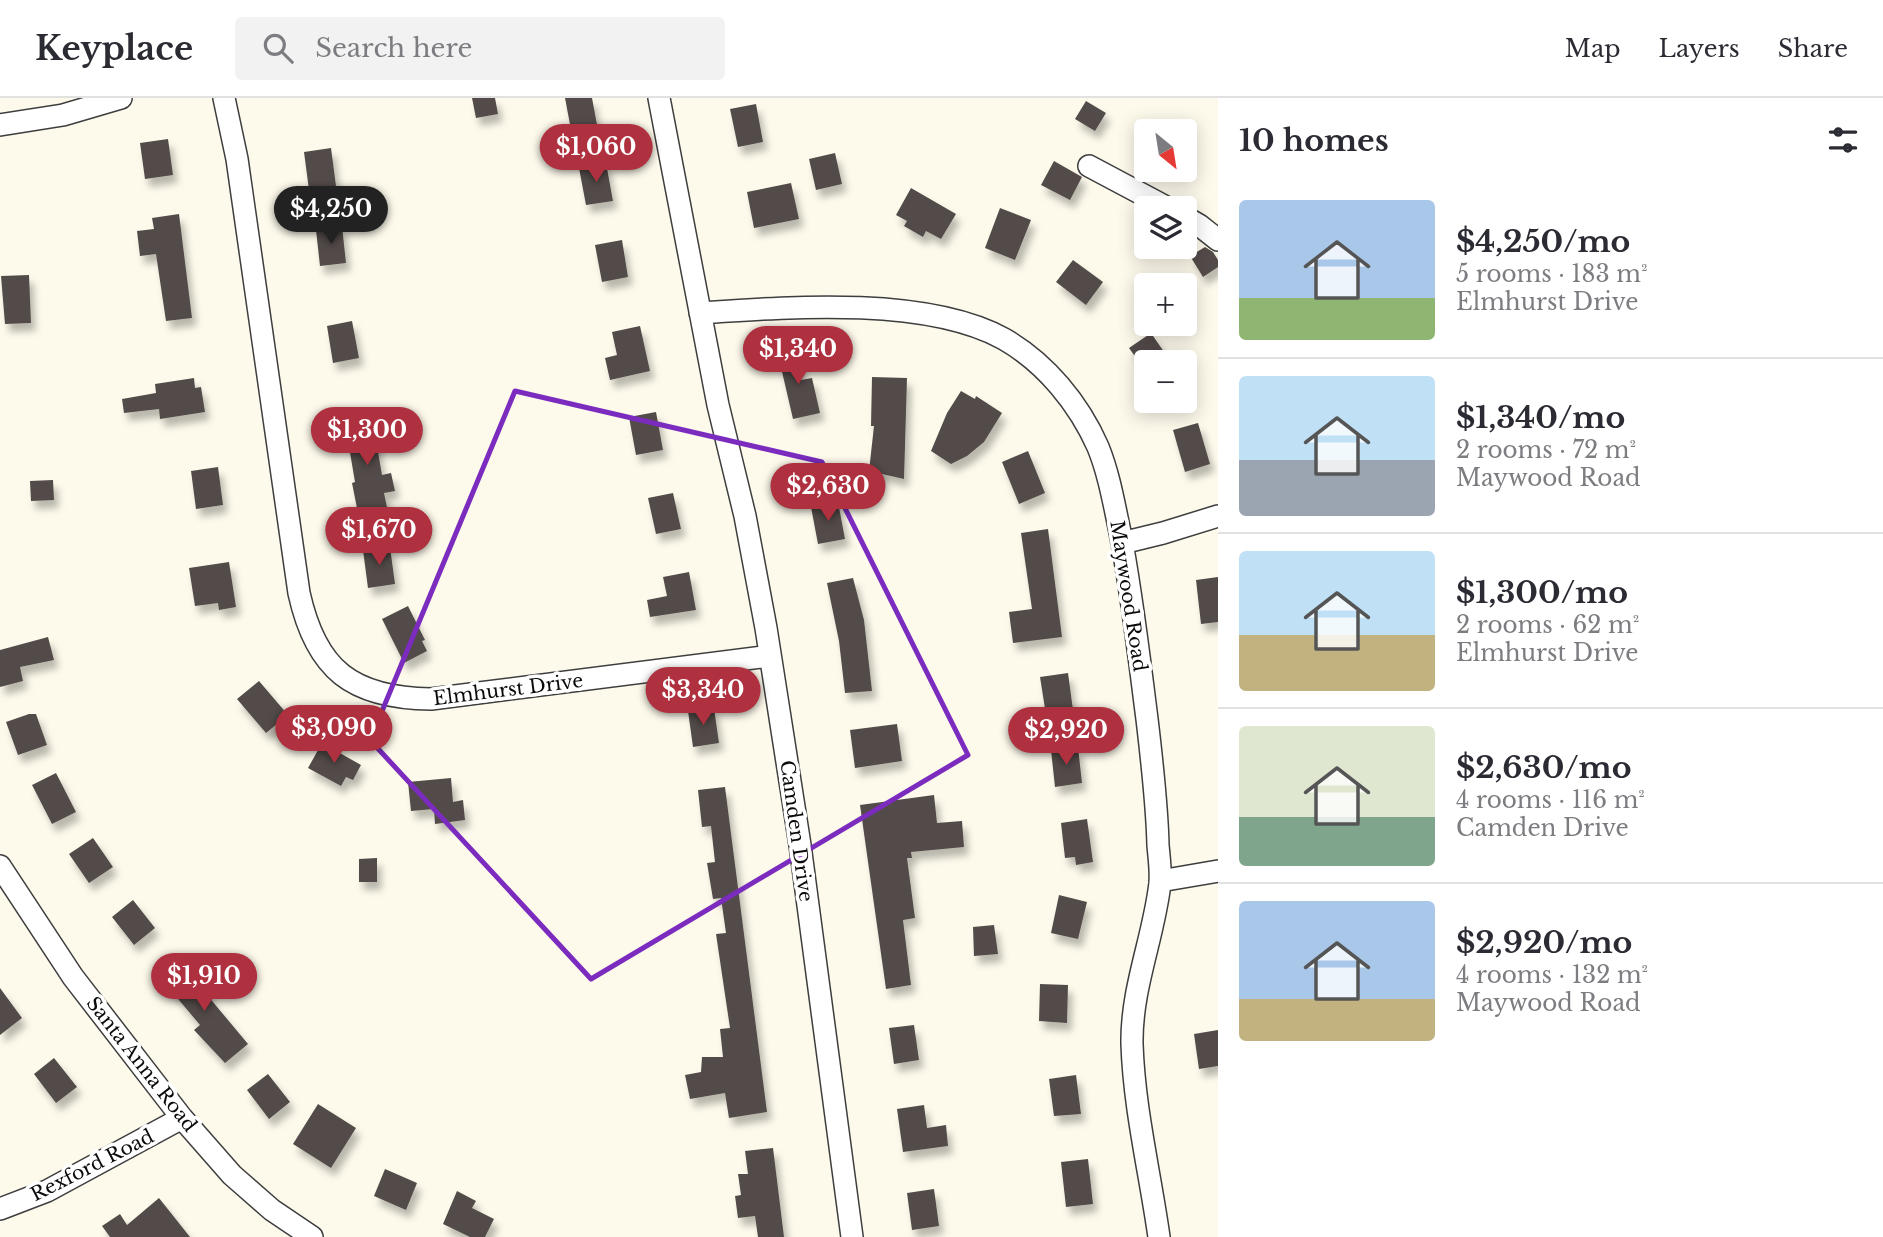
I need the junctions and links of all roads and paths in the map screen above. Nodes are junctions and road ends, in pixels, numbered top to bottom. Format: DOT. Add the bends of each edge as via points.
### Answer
graph roads {
  1 [pos="121,98"];
  2 [pos="224,98"];
  3 [pos="659,98"];
  4 [pos="0,125"];
  5 [pos="1089,166"];
  6 [pos="1145,196"];
  7 [pos="1197,224"];
  8 [pos="1218,240"];
  9 [pos="700,313"];
  10 [pos="1218,516"];
  11 [pos="1122,543"];
  12 [pos="770,656"];
  13 [pos="0,866"];
  14 [pos="1218,871"];
  15 [pos="1160,881"];
  16 [pos="182,1118"];
  17 [pos="0,1209"];
  18 [pos="312,1237"];
  19 [pos="852,1237"];
  20 [pos="1159,1237"];
  1 -- 4 [label="street" via="62,115"];
  2 -- 12 [label="street, Elmhurst Drive" via="237,159 299,593 312,638 325,660 351,681 378,693 431,699"];
  3 -- 9 [label="street, Camden Drive"];
  5 -- 6 [label="street"];
  7 -- 8 [label="street"];
  9 -- 11 [label="street, Maywood Road" via="878,309 947,318 1006,340 1039,364 1079,412 1110,481"];
  9 -- 12 [label="street, Camden Drive"];
  10 -- 11 [label="street"];
  11 -- 15 [label="street, Maywood Road" via="1157,805"];
  12 -- 19 [label="street, Camden Drive"];
  13 -- 16 [label="street, Santa Anna Road" via="73,977"];
  14 -- 15 [label="street"];
  15 -- 20 [label="street, Maywood Road" via="1137,983 1132,1040"];
  16 -- 17 [label="street, Rexford Road" via="47,1191"];
  16 -- 18 [label="street, Santa Anna Road" via="232,1175"];
}
